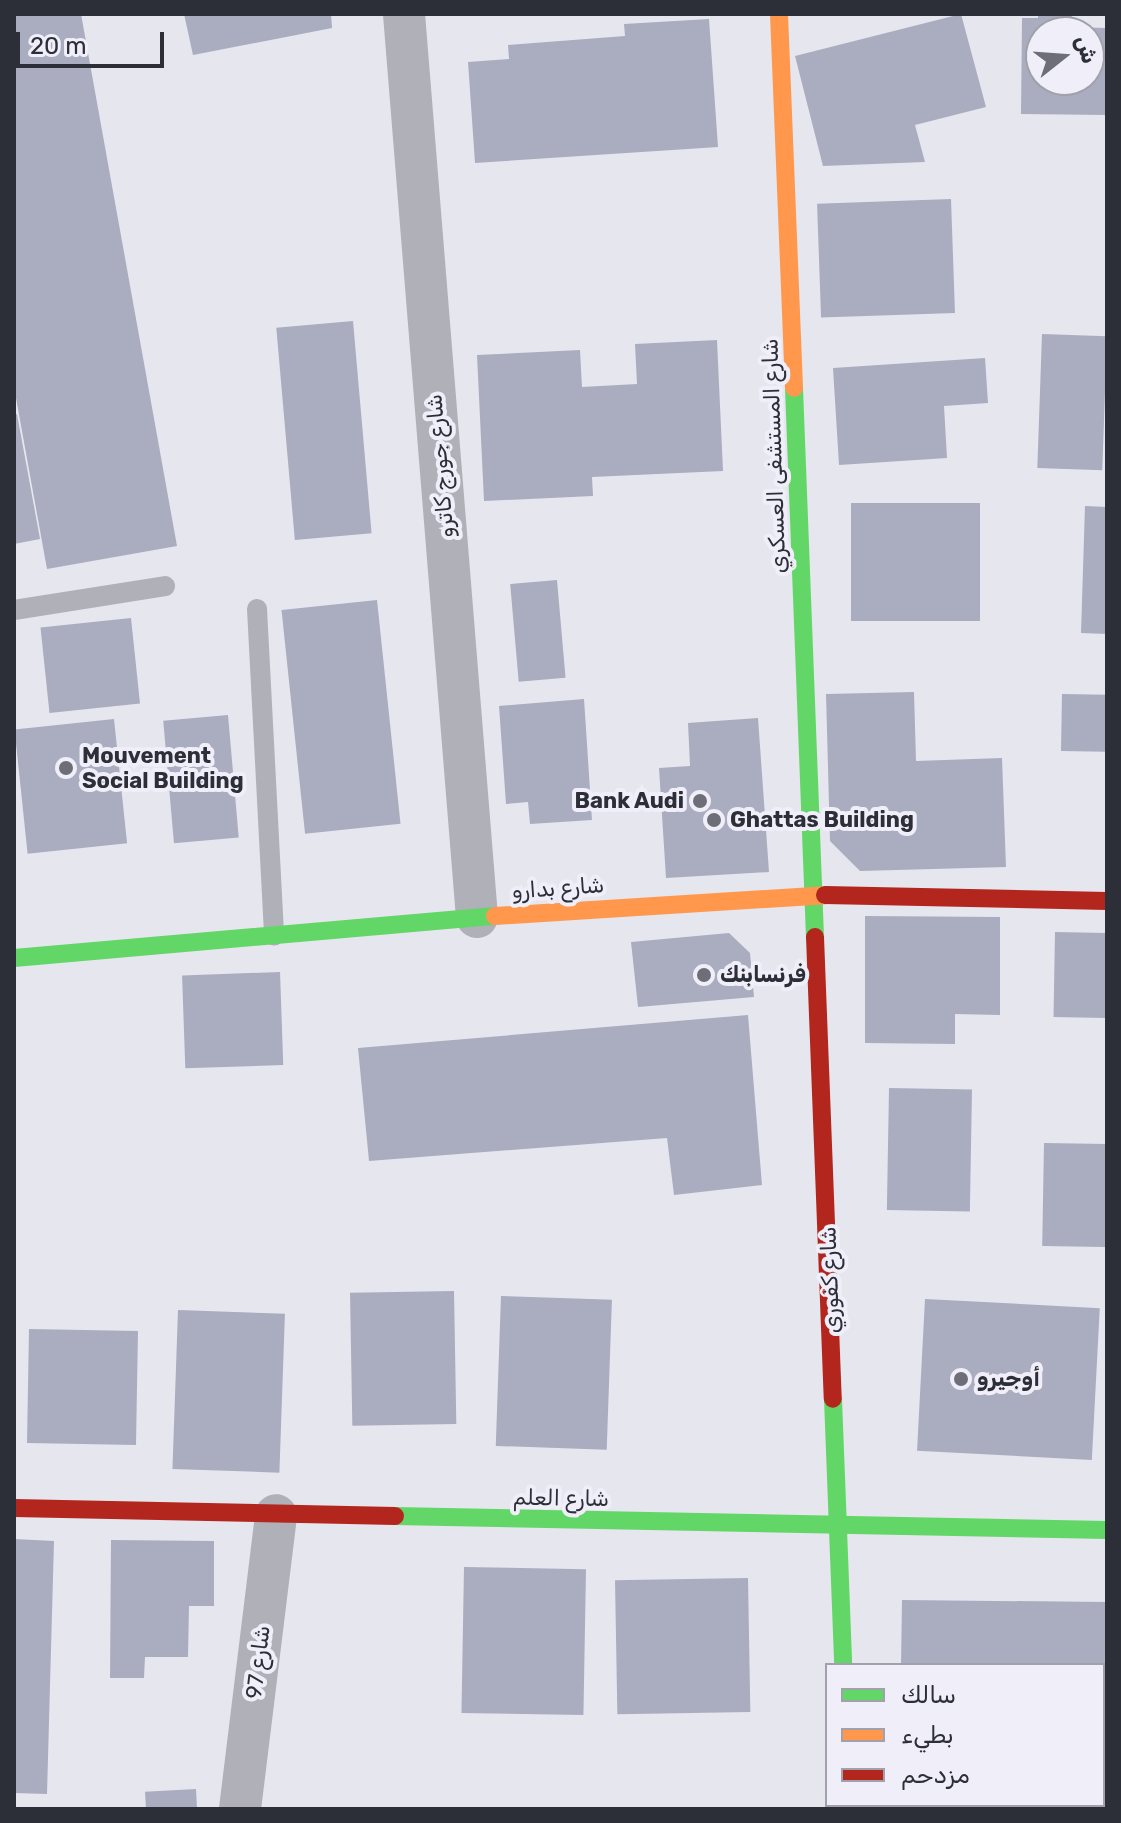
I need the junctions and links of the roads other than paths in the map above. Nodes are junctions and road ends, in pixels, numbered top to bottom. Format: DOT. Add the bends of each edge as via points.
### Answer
graph roads {
  1 [pos="404,14"];
  2 [pos="779,14"];
  3 [pos="165,586"];
  4 [pos="257,609"];
  5 [pos="14,610"];
  6 [pos="816,895"];
  7 [pos="1107,901"];
  8 [pos="477,917"];
  9 [pos="274,936"];
  10 [pos="14,958"];
  11 [pos="14,1508"];
  12 [pos="276,1515"];
  13 [pos="839,1523"];
  14 [pos="1107,1530"];
  15 [pos="843,1663"];
  16 [pos="240,1809"];
  1 -- 8 [label="street, شارع جورج كاترو"];
  2 -- 6 [label="street, شارع المستشفى العسكري"];
  3 -- 5 [label="lane"];
  4 -- 9 [label="lane"];
  6 -- 7 [label="street, شارع بدارو"];
  6 -- 8 [label="street, شارع بدارو"];
  6 -- 13 [label="street, شارع كفوري"];
  8 -- 9 [label="street, شارع بدارو"];
  9 -- 10 [label="street, شارع بدارو"];
  11 -- 12 [label="street, شارع العلم"];
  12 -- 13 [label="street, شارع العلم"];
  12 -- 16 [label="street, شارع 97"];
  13 -- 14 [label="street, شارع العلم"];
  13 -- 15 [label="street, شارع كفوري"];
}
